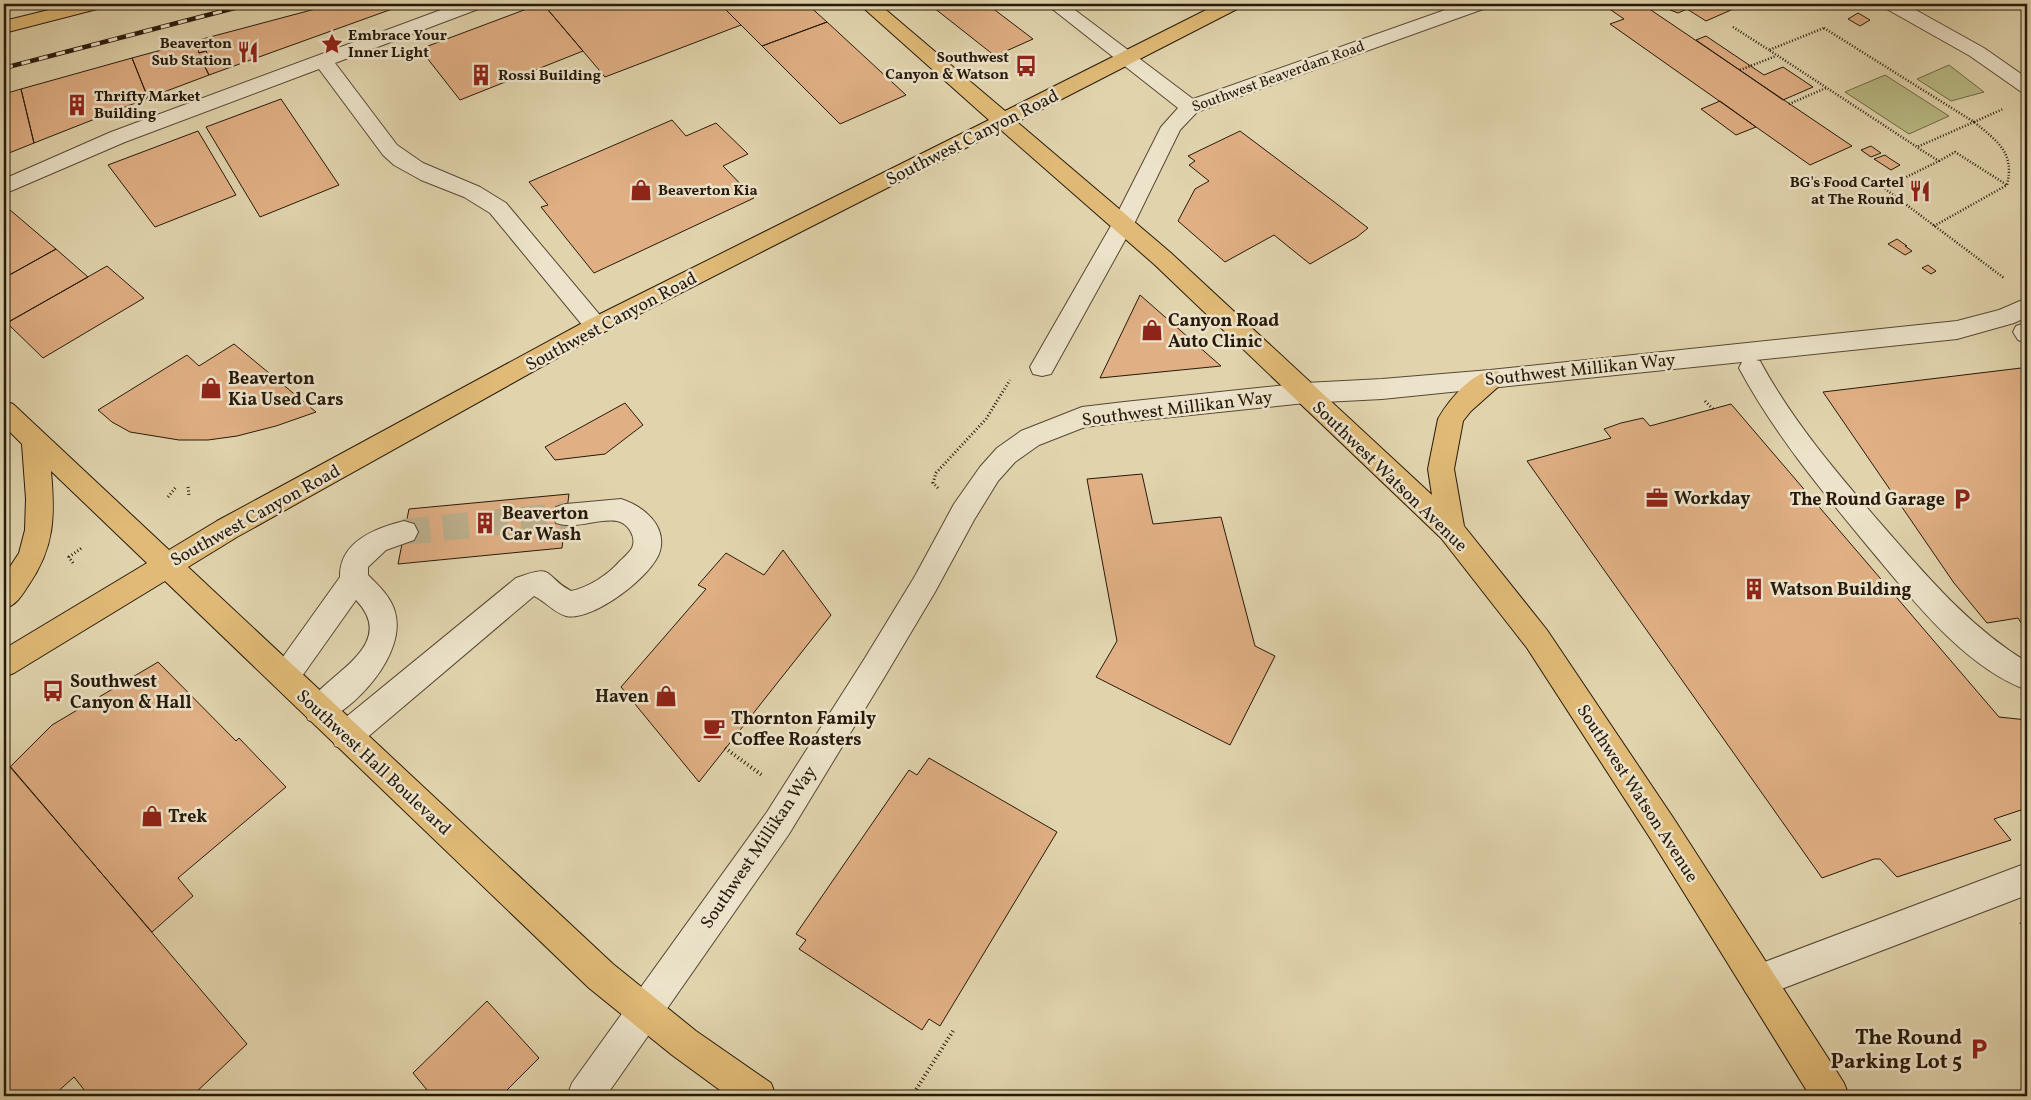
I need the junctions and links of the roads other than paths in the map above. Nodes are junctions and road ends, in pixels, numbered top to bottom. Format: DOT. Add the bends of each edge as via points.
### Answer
graph roads {
  1 [pos="94,4"];
  2 [pos="474,4"];
  3 [pos="868,4"];
  4 [pos="1055,4"];
  5 [pos="1232,4"];
  6 [pos="1479,4"];
  7 [pos="1892,4"];
  8 [pos="4,26"];
  9 [pos="1125,58"];
  10 [pos="322,60"];
  11 [pos="2027,87"];
  12 [pos="1190,107"];
  13 [pos="1002,122"];
  14 [pos="4,187"];
  15 [pos="1123,224"];
  16 [pos="2027,307"];
  17 [pos="596,326"];
  18 [pos="1042,367"];
  19 [pos="1751,368"];
  20 [pos="1490,379"];
  21 [pos="1305,393"];
  22 [pos="4,411"];
  23 [pos="35,440"];
  24 [pos="566,515"];
  25 [pos="1451,530"];
  26 [pos="404,532"];
  27 [pos="167,564"];
  28 [pos="354,580"];
  29 [pos="4,597"];
  30 [pos="4,664"];
  31 [pos="284,677"];
  32 [pos="2027,677"];
  33 [pos="319,710"];
  34 [pos="346,736"];
  35 [pos="2027,879"];
  36 [pos="1758,981"];
  37 [pos="643,1012"];
  38 [pos="585,1096"];
  39 [pos="758,1096"];
  40 [pos="1831,1096"];
  1 -- 8 [label="main road"];
  2 -- 10 [label="street"];
  3 -- 13 [label="main road, Southwest Watson Avenue"];
  4 -- 9 [label="street"];
  5 -- 9 [label="main road, Southwest Canyon Road"];
  6 -- 12 [label="street, Southwest Beaverdam Road"];
  7 -- 11 [label="street" via="1976,52"];
  9 -- 12 [label="street"];
  9 -- 13 [label="main road, Southwest Canyon Road"];
  10 -- 14 [label="street" via="118,137"];
  10 -- 17 [label="street" via="401,162 486,198 498,208"];
  12 -- 15 [label="street, Southwest Beaverdam Road" via="1171,127"];
  13 -- 15 [label="main road, Southwest Watson Avenue"];
  13 -- 17 [label="main road, Southwest Canyon Road"];
  15 -- 18 [label="street, Southwest Beaverdam Road"];
  15 -- 21 [label="main road, Southwest Watson Avenue"];
  16 -- 20 [label="street, Southwest Millikan Way" via="2006,317 1957,330"];
  17 -- 27 [label="main road, Southwest Canyon Road"];
  19 -- 32 [label="street" via="1764,393 1830,482 1924,592 1975,643"];
  20 -- 21 [label="street, Southwest Millikan Way"];
  20 -- 25 [label="main road" via="1462,404 1451,420 1441,469"];
  21 -- 25 [label="main road, Southwest Watson Avenue"];
  21 -- 37 [label="street, Southwest Millikan Way" via="1082,418 1030,438 1006,455 964,512 915,601 778,823"];
  22 -- 23 [label="main road, Southwest Hall Boulevard"];
  23 -- 27 [label="main road, Southwest Hall Boulevard"];
  23 -- 29 [label="main road" via="41,518 38,536 33,554"];
  24 -- 34 [label="street" via="621,510 637,519 647,534 646,551 626,574 589,600 568,604 554,596 541,582 526,586"];
  25 -- 36 [label="main road, Southwest Watson Avenue" via="1537,639"];
  26 -- 28 [label="street" via="372,544 355,564"];
  27 -- 30 [label="main road, Southwest Canyon Road"];
  27 -- 31 [label="main road, Southwest Hall Boulevard"];
  28 -- 31 [label="street"];
  28 -- 33 [label="street" via="380,611 383,635 372,660 355,681"];
  31 -- 33 [label="main road, Southwest Hall Boulevard"];
  33 -- 34 [label="main road, Southwest Hall Boulevard"];
  34 -- 37 [label="main road, Southwest Hall Boulevard"];
  35 -- 36 [label="street"];
  36 -- 40 [label="main road, Southwest Watson Avenue"];
  37 -- 38 [label="street, Southwest Millikan Way"];
  37 -- 39 [label="main road, Southwest Hall Boulevard"];
}
